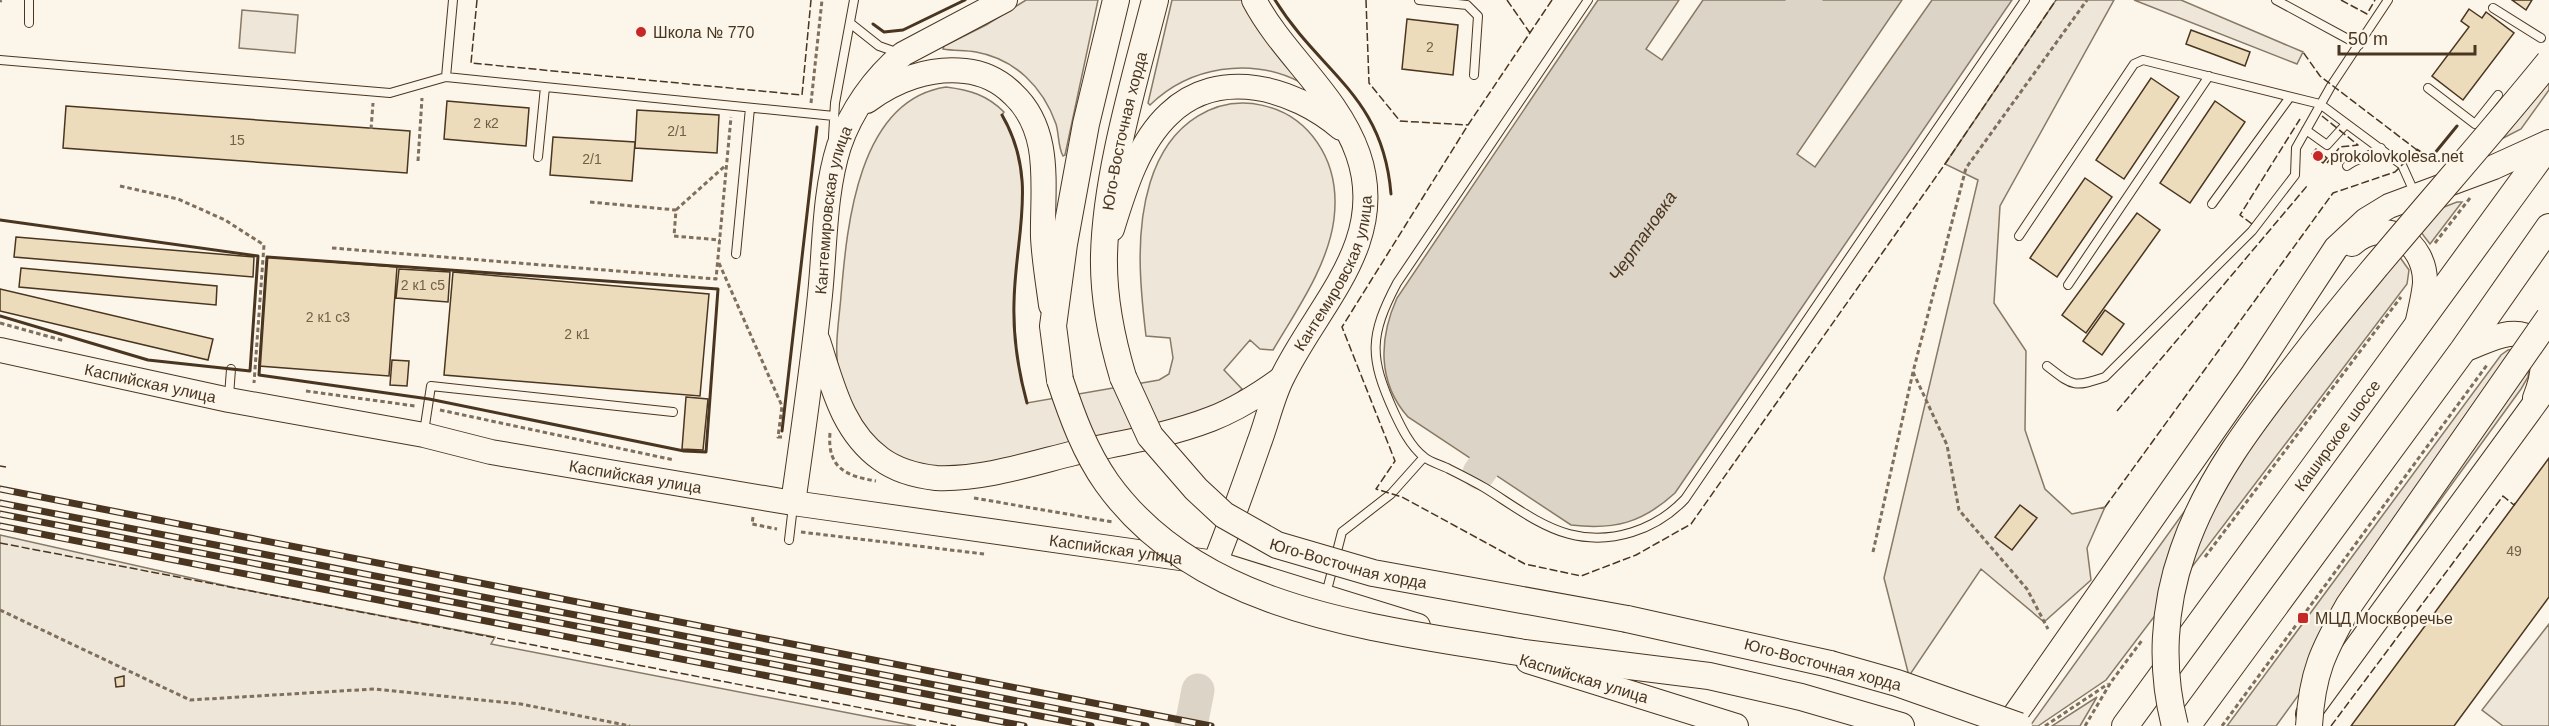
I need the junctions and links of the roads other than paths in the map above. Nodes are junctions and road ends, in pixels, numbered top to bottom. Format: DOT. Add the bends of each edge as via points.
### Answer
graph roads {
  1 [pos="29,0"];
  2 [pos="453,0"];
  3 [pos="854,0"];
  4 [pos="1005,0"];
  5 [pos="1116,0"];
  6 [pos="1155,0"];
  7 [pos="1254,0"];
  8 [pos="1419,0"];
  9 [pos="1588,0"];
  10 [pos="2025,0"];
  11 [pos="2276,0"];
  12 [pos="2388,0"];
  13 [pos="2493,8"];
  14 [pos="28,23"];
  15 [pos="850,23"];
  16 [pos="2541,38"];
  17 [pos="2360,45"];
  18 [pos="903,54"];
  19 [pos="0,60"];
  20 [pos="2549,62"];
  21 [pos="1474,75"];
  22 [pos="2209,76"];
  23 [pos="447,77"];
  24 [pos="545,87"];
  25 [pos="2428,88"];
  26 [pos="2498,95"];
  27 [pos="2290,97"];
  28 [pos="2320,104"];
  29 [pos="750,108"];
  30 [pos="845,113"];
  31 [pos="2346,123"];
  32 [pos="2306,130"];
  33 [pos="1350,135"];
  34 [pos="2549,143"];
  35 [pos="2381,148"];
  36 [pos="538,157"];
  37 [pos="2347,166"];
  38 [pos="2416,196"];
  39 [pos="2212,204"];
  40 [pos="2549,227"];
  41 [pos="2019,236"];
  42 [pos="736,254"];
  43 [pos="1104,254"];
  44 [pos="2320,271"];
  45 [pos="2068,285"];
  46 [pos="2549,318"];
  47 [pos="2417,325"];
  48 [pos="1053,326"];
  49 [pos="816,334"];
  50 [pos="0,350"];
  51 [pos="2463,350"];
  52 [pos="2047,366"];
  53 [pos="0,367"];
  54 [pos="231,369"];
  55 [pos="1281,379"];
  56 [pos="2549,384"];
  57 [pos="230,390"];
  58 [pos="2532,406"];
  59 [pos="673,412"];
  60 [pos="424,435"];
  61 [pos="478,449"];
  62 [pos="1424,457"];
  63 [pos="793,502"];
  64 [pos="790,535"];
  65 [pos="1215,562"];
  66 [pos="1325,597"];
  67 [pos="1736,726"];
  68 [pos="1901,726"];
  69 [pos="2007,726"];
  70 [pos="2019,726"];
  71 [pos="2125,726"];
  72 [pos="2175,726"];
  73 [pos="2187,726"];
  74 [pos="2299,726"];
  75 [pos="2309,726"];
  1 -- 14 [label="lane"];
  2 -- 23 [label="lane"];
  3 -- 15 [label="lane"];
  4 -- 18 [label="main road, Кантемировская улица"];
  5 -- 48 [label="main road" via="1086,124"];
  6 -- 43 [label="main road, Юго-Восточная хорда" via="1110,200"];
  7 -- 33 [label="main road, Кантемировская улица" via="1329,99"];
  8 -- 21 [label="lane" via="1467,5 1478,16"];
  9 -- 62 [label="lane" via="1384,307 1374,355 1380,381 1404,434"];
  10 -- 62 [label="lane" via="1685,499 1671,514 1644,529 1617,536 1568,533"];
  11 -- 17 [label="lane"];
  12 -- 17 [label="lane"];
  13 -- 16 [label="lane"];
  15 -- 18 [label="lane" via="879,46"];
  15 -- 30 [label="lane"];
  17 -- 28 [label="lane"];
  18 -- 30 [label="main road, Кантемировская улица"];
  19 -- 23 [label="lane" via="390,93"];
  20 -- 72 [label="main road, bridge" via="2331,320 2264,407 2213,484 2183,551 2167,617 2167,673"];
  22 -- 27 [label="lane"];
  22 -- 41 [label="lane" via="2143,60 2134,63"];
  22 -- 45 [label="lane"];
  23 -- 24 [label="lane"];
  24 -- 29 [label="lane"];
  24 -- 36 [label="lane"];
  25 -- 26 [label="lane" via="2475,124"];
  27 -- 28 [label="lane"];
  27 -- 39 [label="lane"];
  28 -- 31 [label="lane"];
  28 -- 32 [label="lane"];
  29 -- 30 [label="lane"];
  29 -- 42 [label="lane"];
  30 -- 48 [label="main road" via="913,76 952,70 990,77 1019,100 1032,118 1043,163 1043,238"];
  30 -- 49 [label="main road, Кантемировская улица" via="831,179"];
  31 -- 32 [label="lane" via="2326,145"];
  31 -- 35 [label="lane"];
  32 -- 52 [label="lane" via="2296,148 2295,175 2252,231 2105,377 2081,386"];
  33 -- 43 [label="main road" via="1310,105 1276,92 1224,87 1196,97 1169,113 1154,131 1135,165"];
  33 -- 55 [label="main road, Кантемировская улица" via="1365,187 1361,236 1346,272"];
  34 -- 38 [label="main road"];
  34 -- 47 [label="main road, Каширское шоссе"];
  35 -- 37 [label="lane"];
  35 -- 38 [label="lane" via="2402,165"];
  38 -- 44 [label="main road" via="2366,220 2336,248"];
  40 -- 51 [label="main road"];
  43 -- 70 [label="main road, Юго-Восточная хорда, bridge" via="1108,317 1123,377 1150,436 1224,515 1277,545 1395,578 1776,650 1897,683"];
  44 -- 47 [label="main road" via="2357,238 2378,231 2396,233 2407,240 2425,281"];
  44 -- 69 [label="main road" via="2253,374"];
  46 -- 75 [label="main road, bridge" via="2349,605 2324,649 2311,693"];
  47 -- 71 [label="main road, Каширское шоссе"];
  48 -- 68 [label="main road, bridge" via="1060,380 1079,432 1107,482 1126,507 1166,543 1219,577 1338,620 1524,653 1708,676"];
  49 -- 55 [label="main road" via="840,406 862,442 882,460 938,478 982,475 1182,429 1248,403"];
  49 -- 63 [label="main road, Кантемировская улица"];
  50 -- 57 [label="main road, Каспийская улица"];
  51 -- 58 [label="main road" via="2509,334 2525,335 2539,343 2545,357 2544,374"];
  51 -- 73 [label="main road"];
  53 -- 61 [label="main road, Каспийская улица"];
  54 -- 57 [label="lane"];
  55 -- 65 [label="main road, Кантемировская улица"];
  56 -- 58 [label="main road"];
  57 -- 60 [label="main road, Каспийская улица"];
  58 -- 74 [label="main road"];
  59 -- 60 [label="lane" via="431,386"];
  60 -- 61 [label="main road, Каспийская улица"];
  61 -- 63 [label="main road, Каспийская улица"];
  62 -- 66 [label="lane" via="1391,494 1342,532"];
  63 -- 64 [label="lane"];
  63 -- 65 [label="main road, Каспийская улица"];
  65 -- 66 [label="main road, Каспийская улица"];
  66 -- 67 [label="main road, Каспийская улица"];
}
